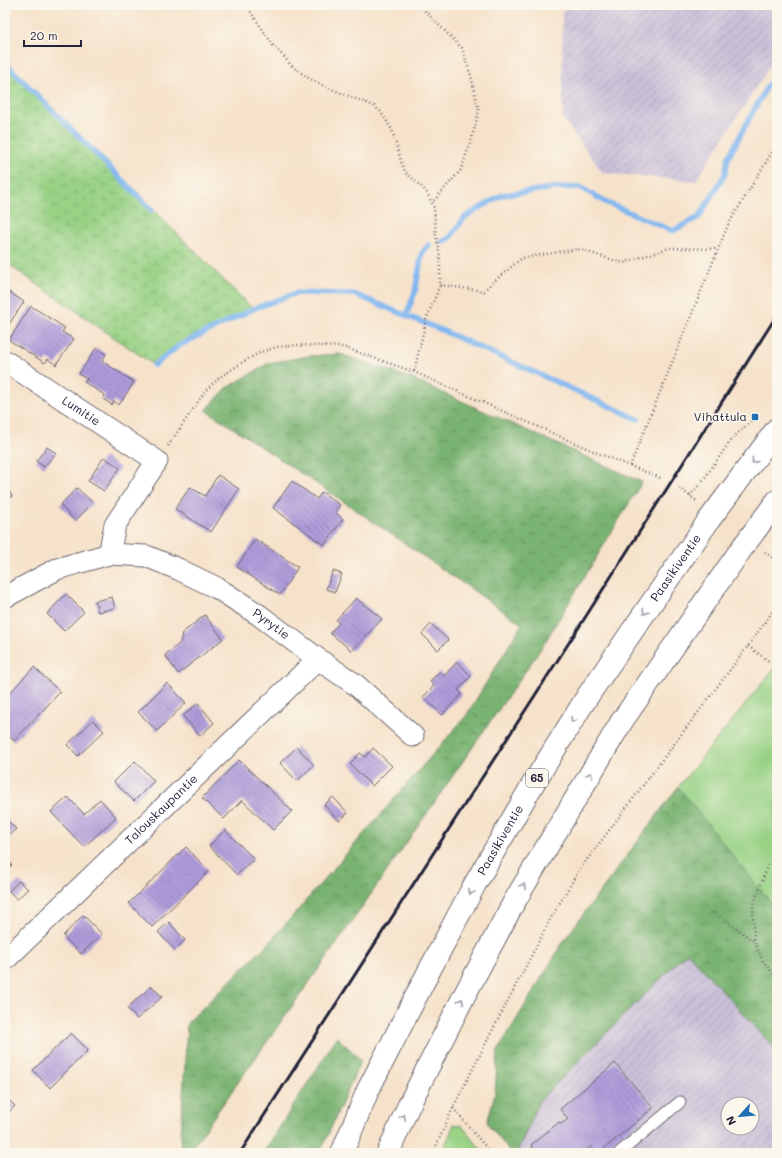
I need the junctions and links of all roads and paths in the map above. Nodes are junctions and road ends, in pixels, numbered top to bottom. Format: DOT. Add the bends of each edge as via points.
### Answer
graph roads {
  1 [pos="246,5"];
  2 [pos="419,5"];
  3 [pos="777,144"];
  4 [pos="432,203"];
  5 [pos="718,249"];
  6 [pos="440,285"];
  7 [pos="5,361"];
  8 [pos="414,372"];
  9 [pos="754,417"];
  10 [pos="777,429"];
  11 [pos="157,461"];
  12 [pos="630,466"];
  13 [pos="663,479"];
  14 [pos="679,488"];
  15 [pos="690,496"];
  16 [pos="777,500"];
  17 [pos="702,505"];
  18 [pos="760,548"];
  19 [pos="109,554"];
  20 [pos="777,561"];
  21 [pos="5,598"];
  22 [pos="777,605"];
  23 [pos="748,646"];
  24 [pos="318,659"];
  25 [pos="777,665"];
  26 [pos="413,736"];
  27 [pos="768,865"];
  28 [pos="709,911"];
  29 [pos="754,941"];
  30 [pos="5,960"];
  31 [pos="777,978"];
  32 [pos="680,1102"];
  33 [pos="453,1108"];
  34 [pos="342,1153"];
  35 [pos="388,1153"];
  36 [pos="433,1153"];
  37 [pos="491,1153"];
  38 [pos="619,1153"];
  1 -- 4 [label="path" via="273,45 293,67 326,87 374,106 381,112 392,130 406,173 427,193"];
  2 -- 4 [label="path" via="462,48 479,111 461,170"];
  3 -- 5 [label="path" via="728,226"];
  4 -- 6 [label="path" via="440,256"];
  5 -- 6 [label="path" via="669,248 623,263 578,248 522,258 484,291"];
  5 -- 12 [label="path"];
  6 -- 8 [label="path" via="426,320"];
  7 -- 11 [label="street, Lumitie"];
  8 -- 11 [label="path" via="344,347 298,344 261,352 229,371 206,390"];
  8 -- 12 [label="path"];
  9 -- 15 [label="path" via="731,440"];
  10 -- 34 [label="highway, Paasikiventie / 65, one-way" via="709,520 637,624 587,697 533,784 475,884 428,973 368,1090"];
  11 -- 19 [label="street" via="115,524"];
  12 -- 13 [label="path"];
  14 -- 15 [label="path"];
  15 -- 17 [label="path"];
  35 -- 16 [label="highway, one-way" via="451,1021 514,902 622,721"];
  18 -- 20 [label="path"];
  19 -- 21 [label="street, Pyrytie" via="57,569"];
  19 -- 24 [label="street, Pyrytie" via="146,556 217,588 259,615"];
  22 -- 23 [label="path"];
  23 -- 25 [label="path"];
  23 -- 33 [label="path" via="580,869 552,916"];
  24 -- 26 [label="street, Pyrytie" via="356,685"];
  24 -- 30 [label="street, Talouskaupantie"];
  27 -- 29 [label="path" via="753,906"];
  28 -- 29 [label="path"];
  29 -- 31 [label="path" via="763,961"];
  32 -- 38 [label="lane"];
  33 -- 36 [label="path"];
  33 -- 37 [label="path"];
}
